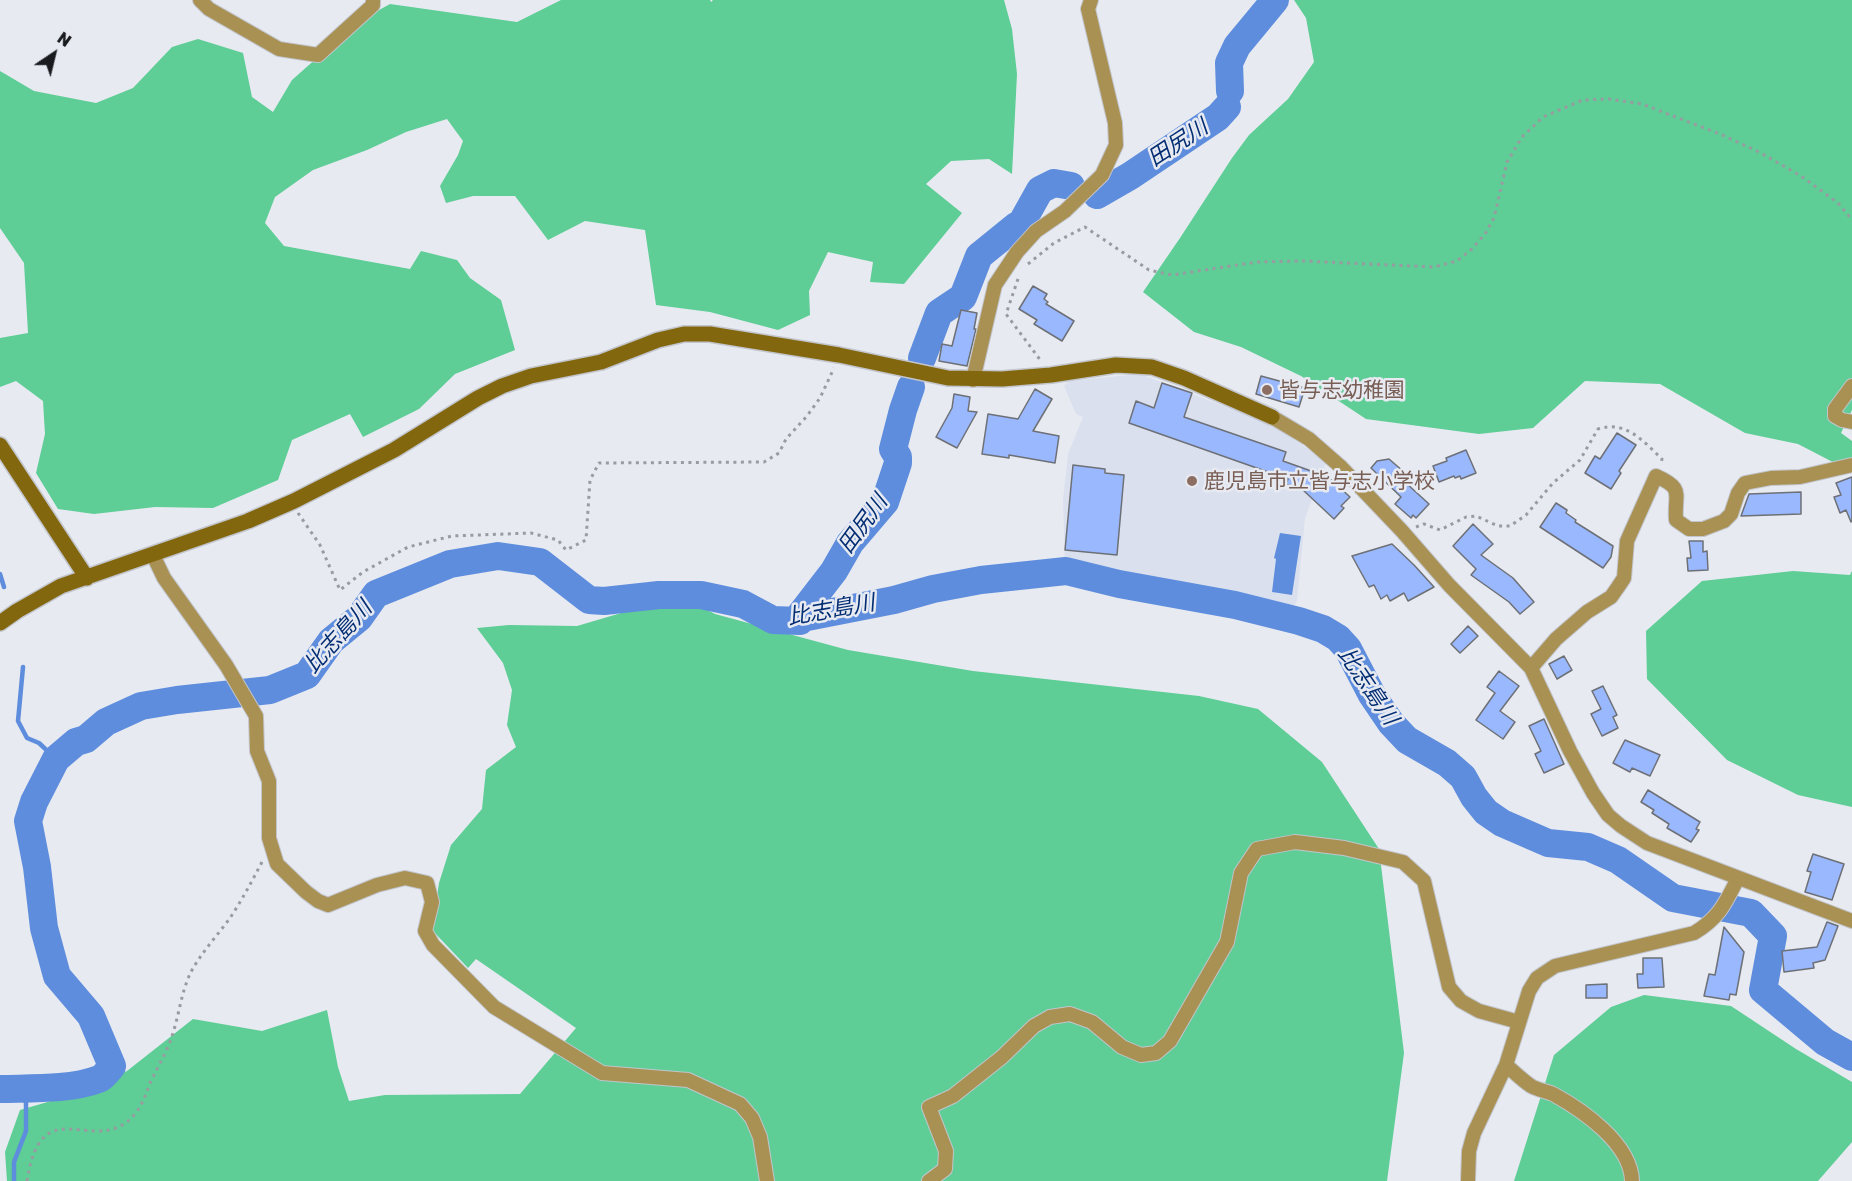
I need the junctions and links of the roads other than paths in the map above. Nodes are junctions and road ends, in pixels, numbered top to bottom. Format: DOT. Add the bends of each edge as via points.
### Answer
graph roads {
  1 [pos="200,0"];
  2 [pos="373,0"];
  3 [pos="1091,0"];
  4 [pos="973,380"];
  5 [pos="1852,386"];
  6 [pos="1272,417"];
  7 [pos="1852,422"];
  8 [pos="0,445"];
  9 [pos="1852,465"];
  10 [pos="153,555"];
  11 [pos="87,578"];
  12 [pos="0,623"];
  13 [pos="1532,668"];
  14 [pos="1738,878"];
  15 [pos="1852,921"];
  16 [pos="1519,1022"];
  17 [pos="1506,1065"];
  18 [pos="767,1181"];
  19 [pos="929,1181"];
  20 [pos="1468,1181"];
  21 [pos="1632,1181"];
  1 -- 2 [label="street" via="279,49 318,55 373,5"];
  3 -- 4 [label="street" via="1088,9 1115,123 1116,145 1102,175 1065,211 1036,231 995,285"];
  4 -- 6 [label="street" via="1051,375 1116,365 1152,367"];
  4 -- 10 [label="street" via="710,334 684,334 601,362 502,386 384,455 290,502"];
  5 -- 7 [label="street" via="1835,409 1835,416"];
  6 -- 13 [label="street" via="1325,453"];
  8 -- 11 [label="street"];
  9 -- 13 [label="street" via="1800,477 1745,483 1731,514 1703,529 1689,529 1676,520 1673,484 1656,476 1627,541 1624,578 1611,597 1556,639"];
  10 -- 11 [label="street"];
  10 -- 18 [label="street" via="164,578 226,665 256,716 257,751 269,781 269,838 272,853 285,874 328,905 405,878 427,883 432,902 425,931 433,945 494,1007 602,1073 688,1080 740,1104 752,1118 760,1137"];
  11 -- 12 [label="street" via="50,591"];
  13 -- 14 [label="street" via="1570,751 1608,814 1647,843"];
  14 -- 15 [label="street"];
  14 -- 16 [label="street" via="1719,914 1694,933 1546,970 1529,991"];
  16 -- 17 [label="street"];
  16 -- 19 [label="street" via="1479,1011 1461,1001 1449,987 1424,881 1403,861 1295,842 1257,849 1240,873 1227,942 1170,1041 1156,1053 1141,1055 1122,1047 1092,1022 1070,1014 1050,1017 1034,1026 953,1096 929,1107 946,1151 945,1169"];
  17 -- 20 [label="street" via="1474,1133"];
  17 -- 21 [label="street" via="1532,1087 1552,1094 1611,1136 1632,1169"];
}
